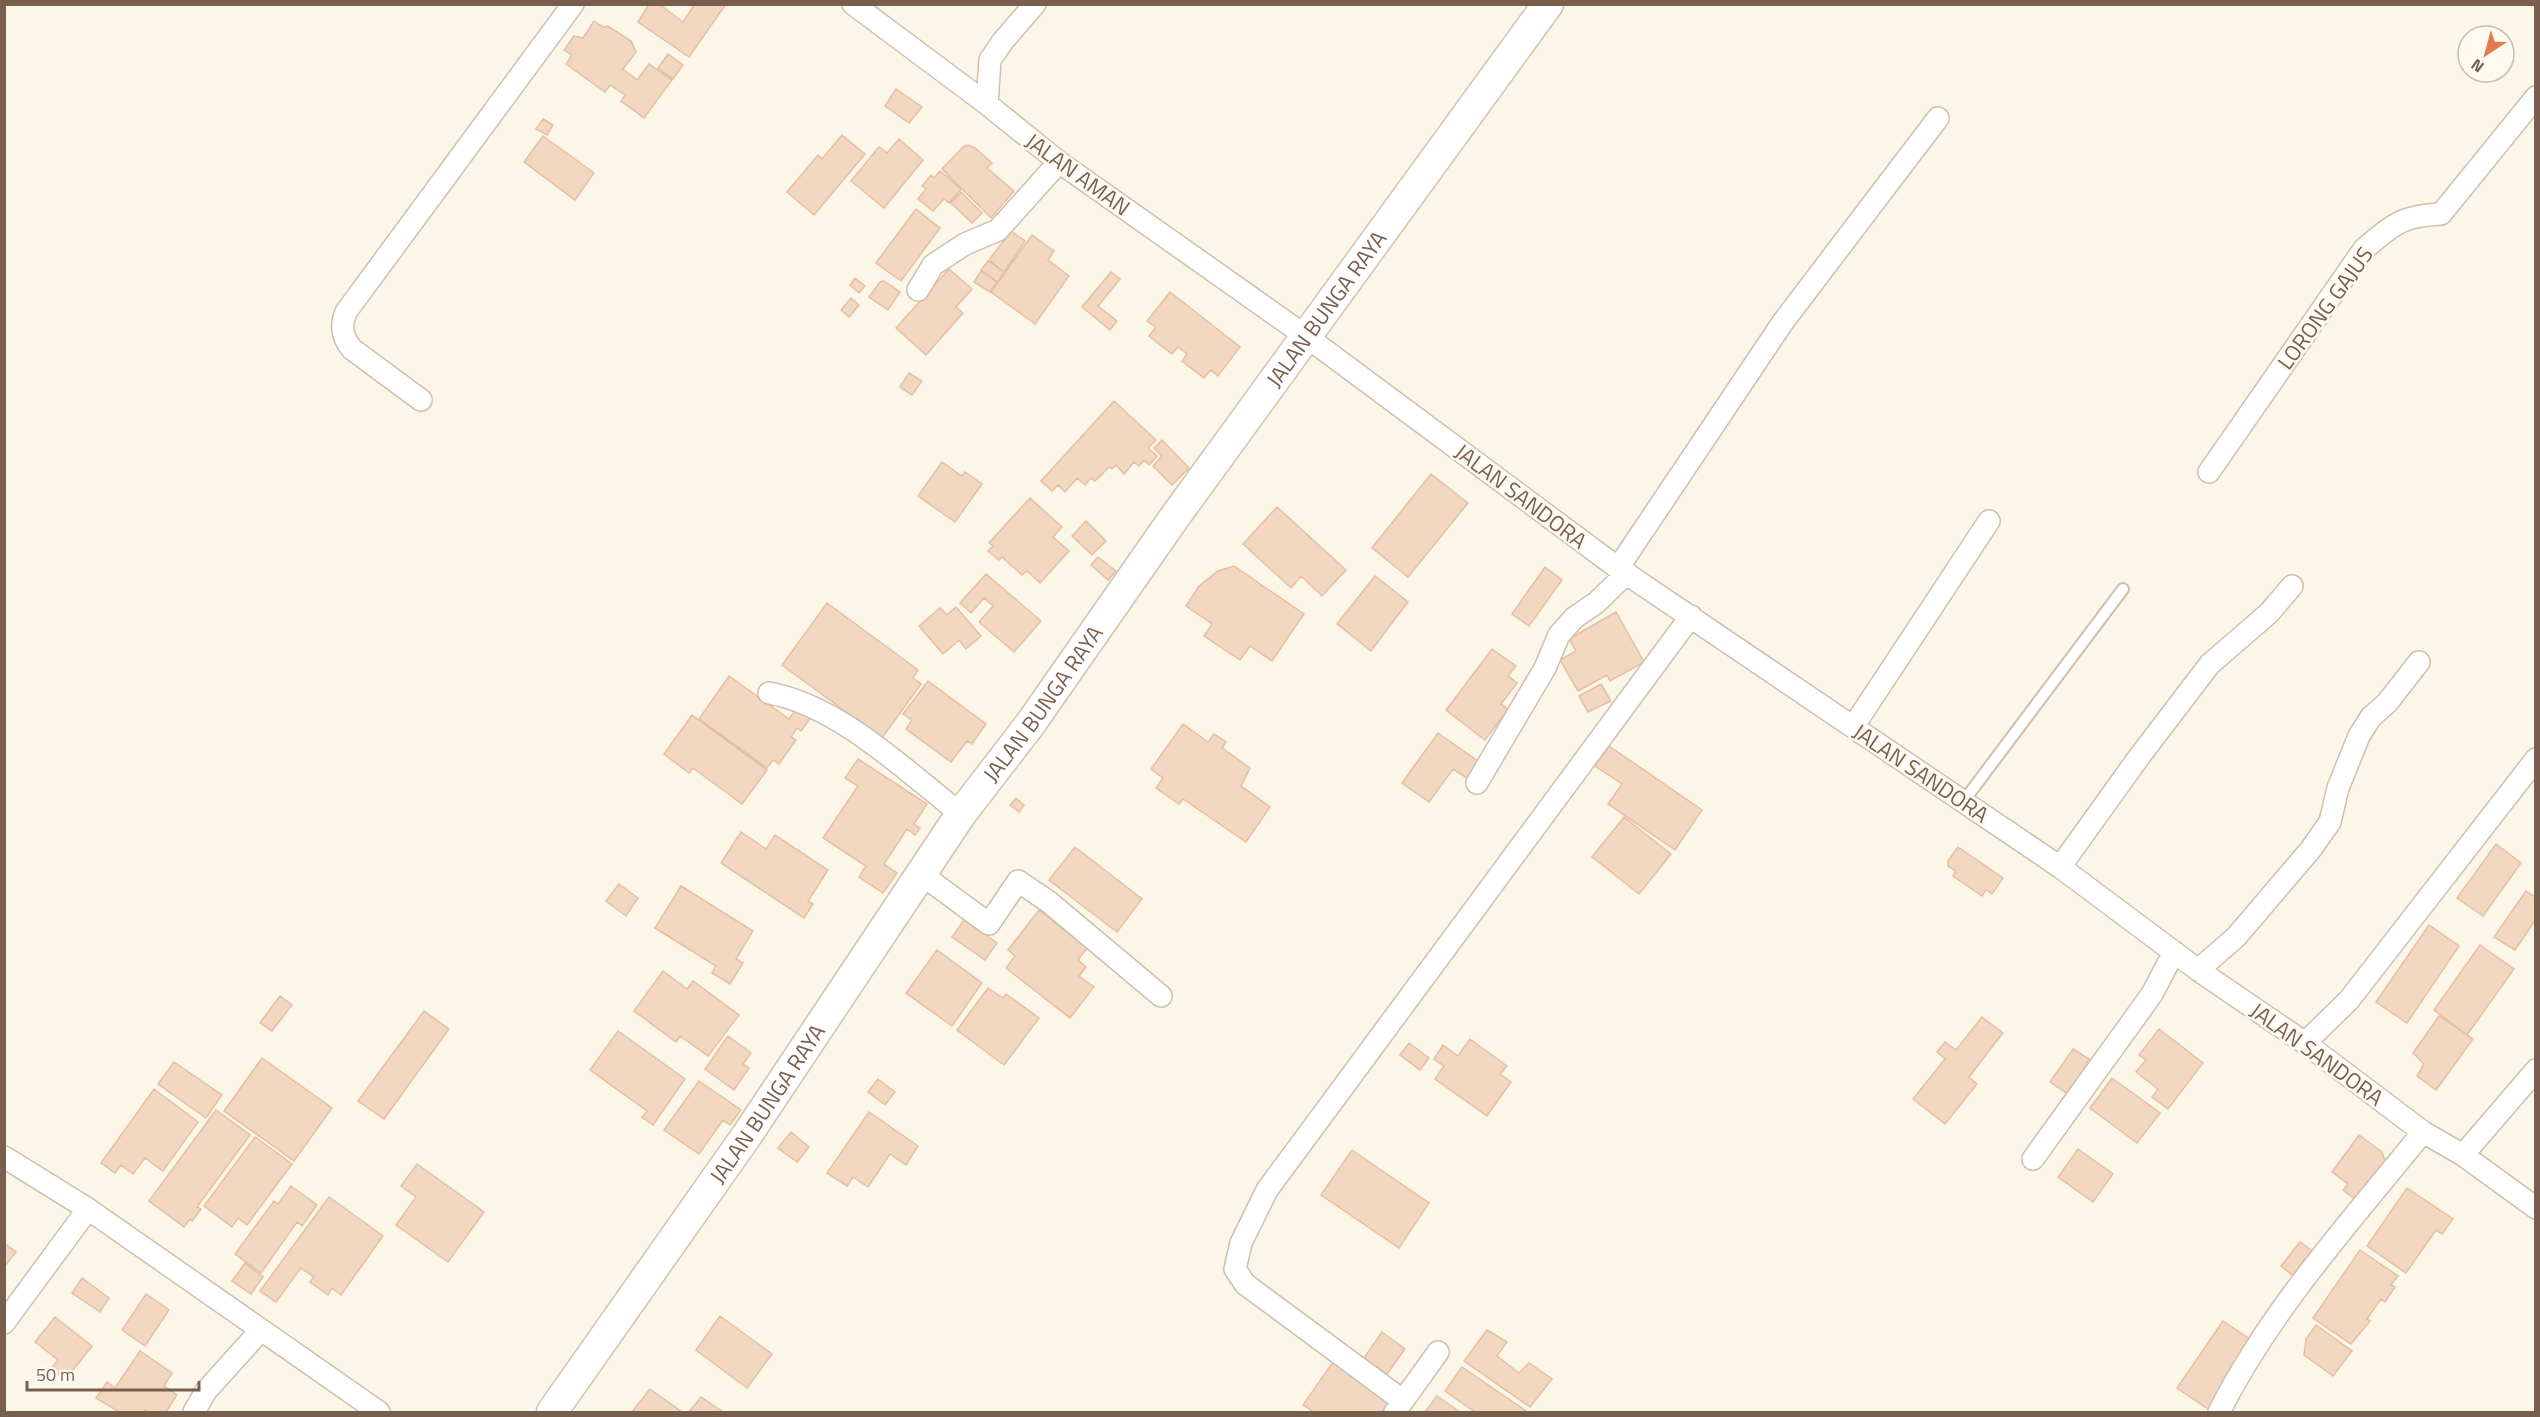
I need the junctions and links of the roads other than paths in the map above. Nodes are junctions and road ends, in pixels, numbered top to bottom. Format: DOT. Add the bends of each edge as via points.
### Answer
graph roads {
  1 [pos="573,4"];
  2 [pos="853,4"];
  3 [pos="1035,4"];
  4 [pos="1548,4"];
  5 [pos="2535,97"];
  6 [pos="987,104"];
  7 [pos="1938,118"];
  8 [pos="1059,162"];
  9 [pos="918,290"];
  10 [pos="1307,337"];
  11 [pos="421,400"];
  12 [pos="2209,472"];
  13 [pos="1989,521"];
  14 [pos="1623,571"];
  15 [pos="2292,586"];
  16 [pos="2123,589"];
  17 [pos="1691,616"];
  18 [pos="2419,662"];
  19 [pos="769,693"];
  20 [pos="1853,727"];
  21 [pos="2535,759"];
  22 [pos="1477,783"];
  23 [pos="1963,802"];
  24 [pos="961,814"];
  25 [pos="2060,867"];
  26 [pos="921,874"];
  27 [pos="2174,952"];
  28 [pos="2198,970"];
  29 [pos="1161,996"];
  30 [pos="2305,1042"];
  31 [pos="2535,1070"];
  32 [pos="2423,1132"];
  33 [pos="2463,1155"];
  34 [pos="4,1157"];
  35 [pos="2032,1159"];
  36 [pos="2535,1208"];
  37 [pos="88,1209"];
  38 [pos="4,1323"];
  39 [pos="260,1332"];
  40 [pos="1438,1352"];
  41 [pos="1398,1406"];
  42 [pos="194,1413"];
  43 [pos="379,1413"];
  44 [pos="552,1413"];
  45 [pos="2219,1413"];
  1 -- 11 [label="street" via="346,312 342,331 352,349"];
  2 -- 6 [label="street, JALAN AMAN"];
  3 -- 6 [label="street" via="990,60"];
  4 -- 10 [label="street, JALAN BUNGA RAYA"];
  5 -- 12 [label="street, LORONG GAJUS" via="2441,214 2415,215 2395,223 2364,249"];
  6 -- 8 [label="street, JALAN AMAN"];
  7 -- 14 [label="street" via="1783,322"];
  8 -- 9 [label="street" via="998,230 965,244 933,265"];
  8 -- 10 [label="street, JALAN AMAN"];
  10 -- 14 [label="street, JALAN SANDORA"];
  10 -- 24 [label="street, JALAN BUNGA RAYA" via="1031,723"];
  13 -- 20 [label="street"];
  14 -- 17 [label="street, JALAN SANDORA"];
  14 -- 22 [label="street" via="1596,603 1574,618 1559,635 1545,668"];
  15 -- 25 [label="street" via="2269,613 2210,664"];
  16 -- 23 [label="lane"];
  17 -- 20 [label="street, JALAN SANDORA"];
  17 -- 41 [label="street" via="1267,1190 1240,1244 1235,1269 1245,1284"];
  18 -- 28 [label="street" via="2359,736 2338,788 2330,822 2311,849 2236,937"];
  19 -- 24 [label="street" via="791,697 824,712"];
  20 -- 23 [label="street, JALAN SANDORA"];
  21 -- 30 [label="street" via="2349,1000"];
  23 -- 25 [label="street, JALAN SANDORA"];
  24 -- 26 [label="street, JALAN BUNGA RAYA"];
  25 -- 27 [label="street, JALAN SANDORA"];
  26 -- 29 [label="street" via="989,924 1018,881 1049,902"];
  26 -- 44 [label="street, JALAN BUNGA RAYA" via="747,1136"];
  27 -- 28 [label="street, JALAN SANDORA"];
  27 -- 35 [label="street" via="2152,994"];
  28 -- 30 [label="street, JALAN SANDORA"];
  30 -- 32 [label="street, JALAN SANDORA"];
  31 -- 33 [label="street"];
  32 -- 33 [label="street, JALAN SANDORA"];
  32 -- 45 [label="street" via="2300,1284 2235,1379"];
  33 -- 36 [label="street, JALAN SANDORA"];
  34 -- 37 [label="street"];
  37 -- 38 [label="street"];
  37 -- 39 [label="street"];
  39 -- 42 [label="street" via="206,1391"];
  39 -- 43 [label="street"];
  40 -- 41 [label="street"];
}
